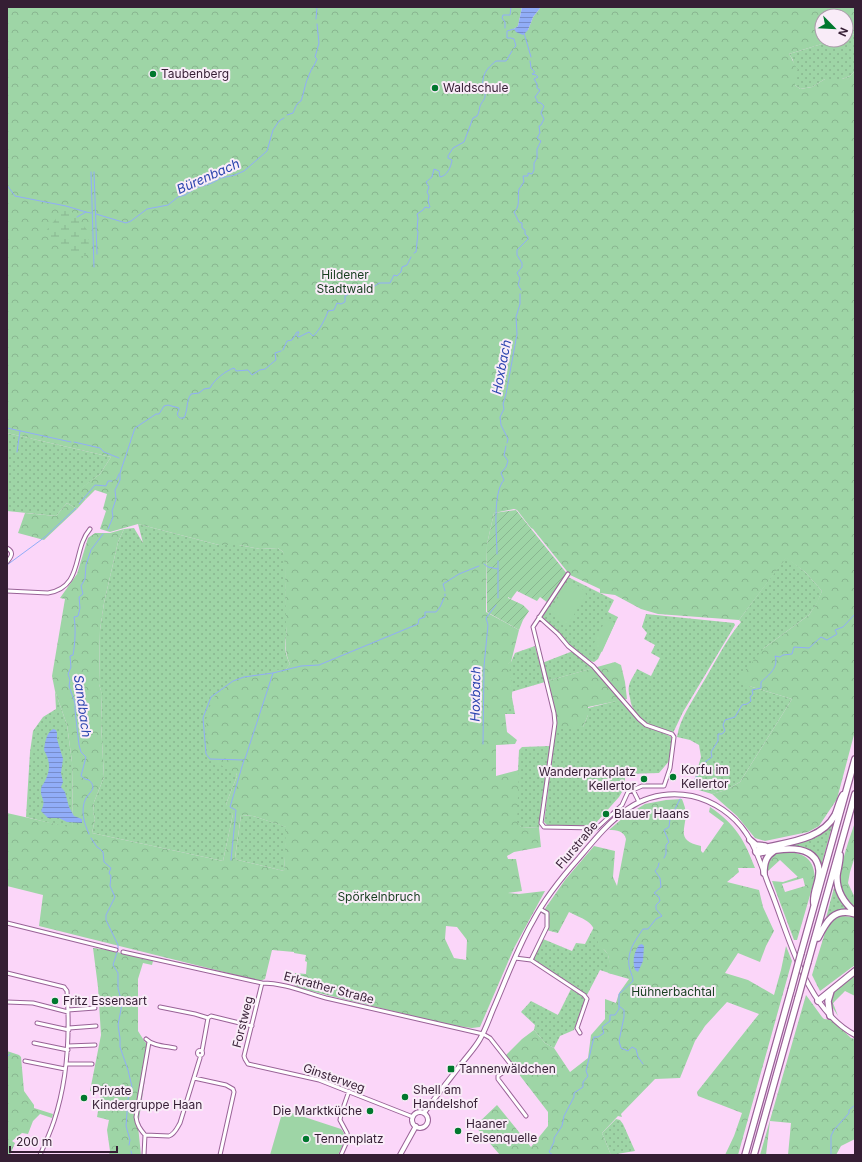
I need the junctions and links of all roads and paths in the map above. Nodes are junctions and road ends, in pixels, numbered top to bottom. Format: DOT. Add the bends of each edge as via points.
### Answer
graph roads {
  1 [pos="90,529"];
  2 [pos="7,548"];
  3 [pos="7,562"];
  4 [pos="568,574"];
  5 [pos="7,591"];
  6 [pos="539,617"];
  7 [pos="855,759"];
  8 [pos="848,786"];
  9 [pos="634,790"];
  10 [pos="855,794"];
  11 [pos="639,802"];
  12 [pos="750,840"];
  13 [pos="841,845"];
  14 [pos="773,848"];
  15 [pos="756,853"];
  16 [pos="764,873"];
  17 [pos="814,908"];
  18 [pos="540,909"];
  19 [pos="855,913"];
  20 [pos="8,924"];
  21 [pos="7,930"];
  22 [pos="813,947"];
  23 [pos="116,950"];
  24 [pos="123,952"];
  25 [pos="515,958"];
  26 [pos="531,960"];
  27 [pos="855,971"];
  28 [pos="7,974"];
  29 [pos="262,983"];
  30 [pos="831,990"];
  31 [pos="818,1001"];
  32 [pos="7,1002"];
  33 [pos="160,1007"];
  34 [pos="95,1008"];
  35 [pos="68,1011"];
  36 [pos="830,1016"];
  37 [pos="208,1018"];
  38 [pos="37,1023"];
  39 [pos="96,1026"];
  40 [pos="252,1026"];
  41 [pos="69,1029"];
  42 [pos="580,1033"];
  43 [pos="483,1034"];
  44 [pos="855,1034"];
  45 [pos="146,1039"];
  46 [pos="149,1042"];
  47 [pos="34,1043"];
  48 [pos="95,1045"];
  49 [pos="68,1048"];
  50 [pos="175,1048"];
  51 [pos="202,1051"];
  52 [pos="200,1058"];
  53 [pos="25,1061"];
  54 [pos="66,1064"];
  55 [pos="92,1064"];
  56 [pos="248,1064"];
  57 [pos="65,1069"];
  58 [pos="194,1078"];
  59 [pos="349,1092"];
  60 [pos="424,1113"];
  61 [pos="526,1116"];
  62 [pos="413,1117"];
  63 [pos="416,1126"];
  64 [pos="145,1134"];
  65 [pos="40,1155"];
  66 [pos="144,1155"];
  67 [pos="220,1155"];
  68 [pos="341,1155"];
  69 [pos="400,1155"];
  70 [pos="745,1155"];
  71 [pos="754,1155"];
  1 -- 5 [label="street" via="72,578 66,585 48,593"];
  2 -- 3 [label="street" via="11,550 12,557"];
  4 -- 6 [label="street"];
  6 -- 9 [label="street" via="593,666 639,719 650,727 674,737 670,768 664,786 642,786"];
  6 -- 9 [label="street" via="532,627 554,713 542,826 597,828 622,805 628,792"];
  7 -- 8 [label="highway"];
  8 -- 14 [label="highway" via="834,816 824,828 810,837"];
  8 -- 17 [label="highway"];
  9 -- 11 [label="street"];
  10 -- 13 [label="highway"];
  11 -- 12 [label="main road, Flurstraße" via="674,794 703,799 727,813 742,827"];
  11 -- 18 [label="main road, Flurstraße" via="618,815 604,828 563,876"];
  12 -- 14 [label="highway" via="761,846"];
  12 -- 15 [label="main road, Flurstraße"];
  13 -- 19 [label="highway" via="838,887 843,900"];
  13 -- 22 [label="highway"];
  14 -- 15 [label="highway"];
  14 -- 16 [label="highway" via="767,858"];
  14 -- 17 [label="highway" via="802,850 814,858 819,870 813,897"];
  15 -- 16 [label="main road, Flurstraße"];
  16 -- 31 [label="main road, Flurstraße" via="792,947"];
  17 -- 70 [label="highway, bridge"];
  18 -- 25 [label="main road, Flurstraße"];
  18 -- 26 [label="street" via="547,913 547,927"];
  19 -- 22 [label="highway" via="842,913 829,919"];
  20 -- 21 [label="street"];
  20 -- 23 [label="street"];
  22 -- 71 [label="highway, bridge"];
  24 -- 29 [label="street, Erkrather Straße"];
  25 -- 26 [label="street"];
  25 -- 43 [label="main road, Flurstraße"];
  26 -- 42 [label="street" via="587,999 577,1028"];
  27 -- 30 [label="highway"];
  28 -- 35 [label="street" via="64,987 67,991"];
  29 -- 40 [label="street, Forstweg"];
  29 -- 43 [label="street, Erkrather Straße" via="280,984 305,993"];
  30 -- 31 [label="highway"];
  30 -- 36 [label="highway" via="828,1001"];
  31 -- 36 [label="main road, Flurstraße"];
  32 -- 35 [label="street" via="33,1003"];
  33 -- 37 [label="street"];
  34 -- 35 [label="street"];
  35 -- 41 [label="street"];
  36 -- 44 [label="main road, Flurstraße"];
  37 -- 40 [label="street" via="211,1016"];
  37 -- 51 [label="street"];
  38 -- 41 [label="street"];
  39 -- 41 [label="street"];
  40 -- 56 [label="street, Forstweg" via="244,1056"];
  41 -- 49 [label="street"];
  43 -- 60 [label="main road, Flurstraße"];
  43 -- 61 [label="street" via="490,1038 512,1066 498,1076 498,1079"];
  45 -- 46 [label="street"];
  46 -- 50 [label="street"];
  46 -- 64 [label="street" via="136,1118 140,1130"];
  47 -- 49 [label="street"];
  48 -- 49 [label="street"];
  49 -- 54 [label="street"];
  52 -- 58 [label="street"];
  53 -- 57 [label="street"];
  54 -- 55 [label="street"];
  54 -- 57 [label="street"];
  56 -- 59 [label="street, Ginsterweg" via="319,1080"];
  57 -- 65 [label="street" via="54,1120"];
  58 -- 64 [label="street" via="180,1123 172,1135"];
  58 -- 67 [label="street" via="233,1089"];
  59 -- 62 [label="street, Ginsterweg"];
  59 -- 68 [label="street" via="340,1120 348,1139"];
  60 -- 62 [label="main road" via="417,1112"];
  60 -- 63 [label="main road" via="427,1123 420,1128"];
  62 -- 63 [label="main road" via="412,1122"];
  63 -- 69 [label="main road"];
  64 -- 66 [label="street"];
}
